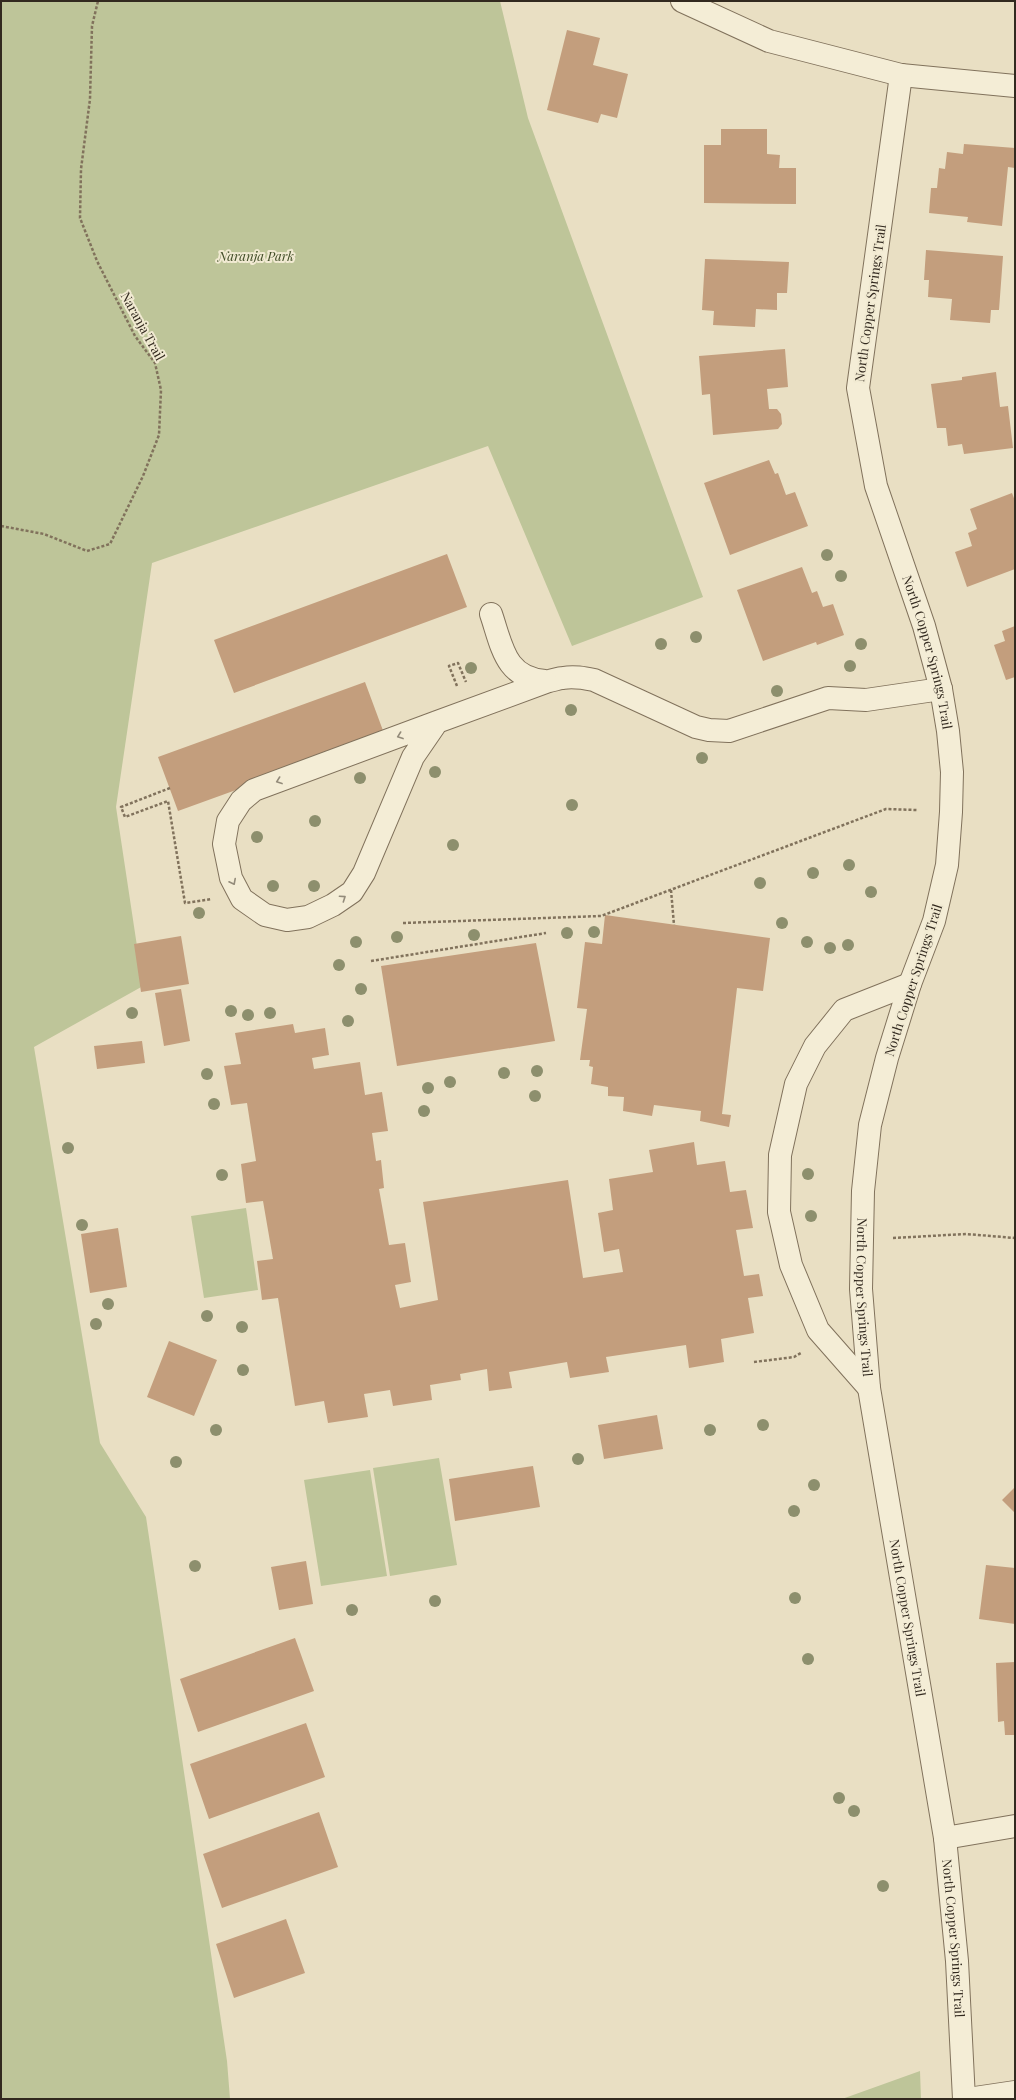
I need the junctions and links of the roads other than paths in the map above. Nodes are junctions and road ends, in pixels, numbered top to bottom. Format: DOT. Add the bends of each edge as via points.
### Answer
graph roads {
  1 [pos="682,1"];
  2 [pos="900,75"];
  3 [pos="1015,86"];
  4 [pos="491,614"];
  5 [pos="546,682"];
  6 [pos="941,689"];
  7 [pos="437,722"];
  8 [pos="910,984"];
  9 [pos="869,1388"];
  10 [pos="1015,1826"];
  11 [pos="944,1838"];
  12 [pos="1015,2092"];
  13 [pos="964,2099"];
  14 [pos="968,2099"];
  1 -- 2 [label="street" via="769,41"];
  2 -- 3 [label="street"];
  2 -- 6 [label="street, North Copper Springs Trail" via="858,388 876,486 924,626"];
  4 -- 5 [label="street" via="508,662 517,672"];
  5 -- 6 [label="street" via="570,677 594,680 696,727 709,730 729,730 828,698 866,700"];
  5 -- 7 [label="street"];
  6 -- 8 [label="street, North Copper Springs Trail" via="952,772 947,865 934,921"];
  7 -- 7 [label="street, one-way" via="254,790 241,801 228,821 224,844 231,878 242,899 265,915 287,920 308,917 352,892 364,873 413,757"];
  8 -- 9 [label="street, North Copper Springs Trail" via="870,1125 863,1191 861,1289"];
  8 -- 9 [label="street" via="844,1010 815,1046 796,1084 780,1155 779,1212 791,1265 818,1330"];
  9 -- 11 [label="street, North Copper Springs Trail"];
  10 -- 11 [label="street"];
  11 -- 13 [label="street, North Copper Springs Trail" via="957,1961"];
  12 -- 14 [label="street"];
}
